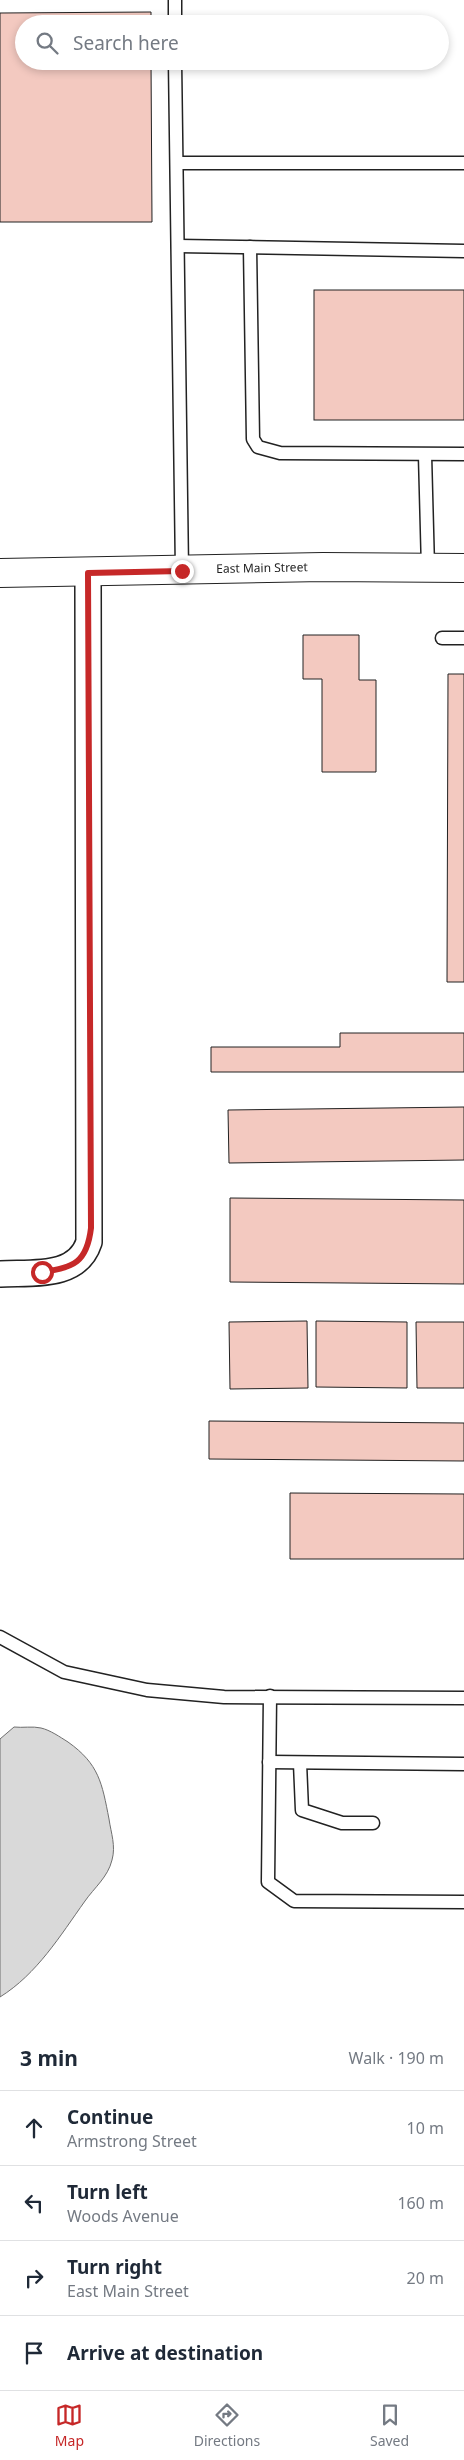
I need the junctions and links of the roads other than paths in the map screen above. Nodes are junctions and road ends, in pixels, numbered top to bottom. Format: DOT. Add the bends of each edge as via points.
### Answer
graph roads {
  1 [pos="175,0"];
  2 [pos="175,15"];
  3 [pos="175,70"];
  4 [pos="177,163"];
  5 [pos="464,163"];
  6 [pos="178,246"];
  7 [pos="250,247"];
  8 [pos="464,250"];
  9 [pos="464,454"];
  10 [pos="424,456"];
  11 [pos="428,568"];
  12 [pos="464,568"];
  13 [pos="182,571"];
  14 [pos="0,573"];
  15 [pos="88,573"];
  16 [pos="442,638"];
  17 [pos="464,638"];
  18 [pos="0,1274"];
  19 [pos="0,1637"];
  20 [pos="270,1696"];
  21 [pos="464,1698"];
  22 [pos="269,1762"];
  23 [pos="300,1763"];
  24 [pos="464,1764"];
  25 [pos="372,1823"];
  26 [pos="464,1902"];
  1 -- 2 [label="lane"];
  3 -- 4 [label="lane"];
  4 -- 5 [label="lane"];
  4 -- 6 [label="lane"];
  6 -- 7 [label="lane"];
  6 -- 13 [label="lane"];
  7 -- 8 [label="lane"];
  7 -- 10 [label="lane" via="253,438 258,448 280,453"];
  9 -- 10 [label="lane"];
  10 -- 11 [label="lane"];
  11 -- 12 [label="main road, East Main Street"];
  11 -- 13 [label="main road, East Main Street"];
  13 -- 15 [label="main road, East Main Street"];
  14 -- 15 [label="main road, East Main Street"];
  15 -- 18 [label="street" via="91,1228 86,1252 79,1261 64,1269"];
  16 -- 17 [label="lane"];
  19 -- 20 [label="lane" via="64,1672 147,1690 224,1697"];
  20 -- 21 [label="lane"];
  20 -- 22 [label="lane"];
  22 -- 23 [label="lane"];
  22 -- 26 [label="lane" via="268,1882 294,1901"];
  23 -- 24 [label="lane"];
  23 -- 25 [label="lane" via="302,1810 342,1823"];
}
